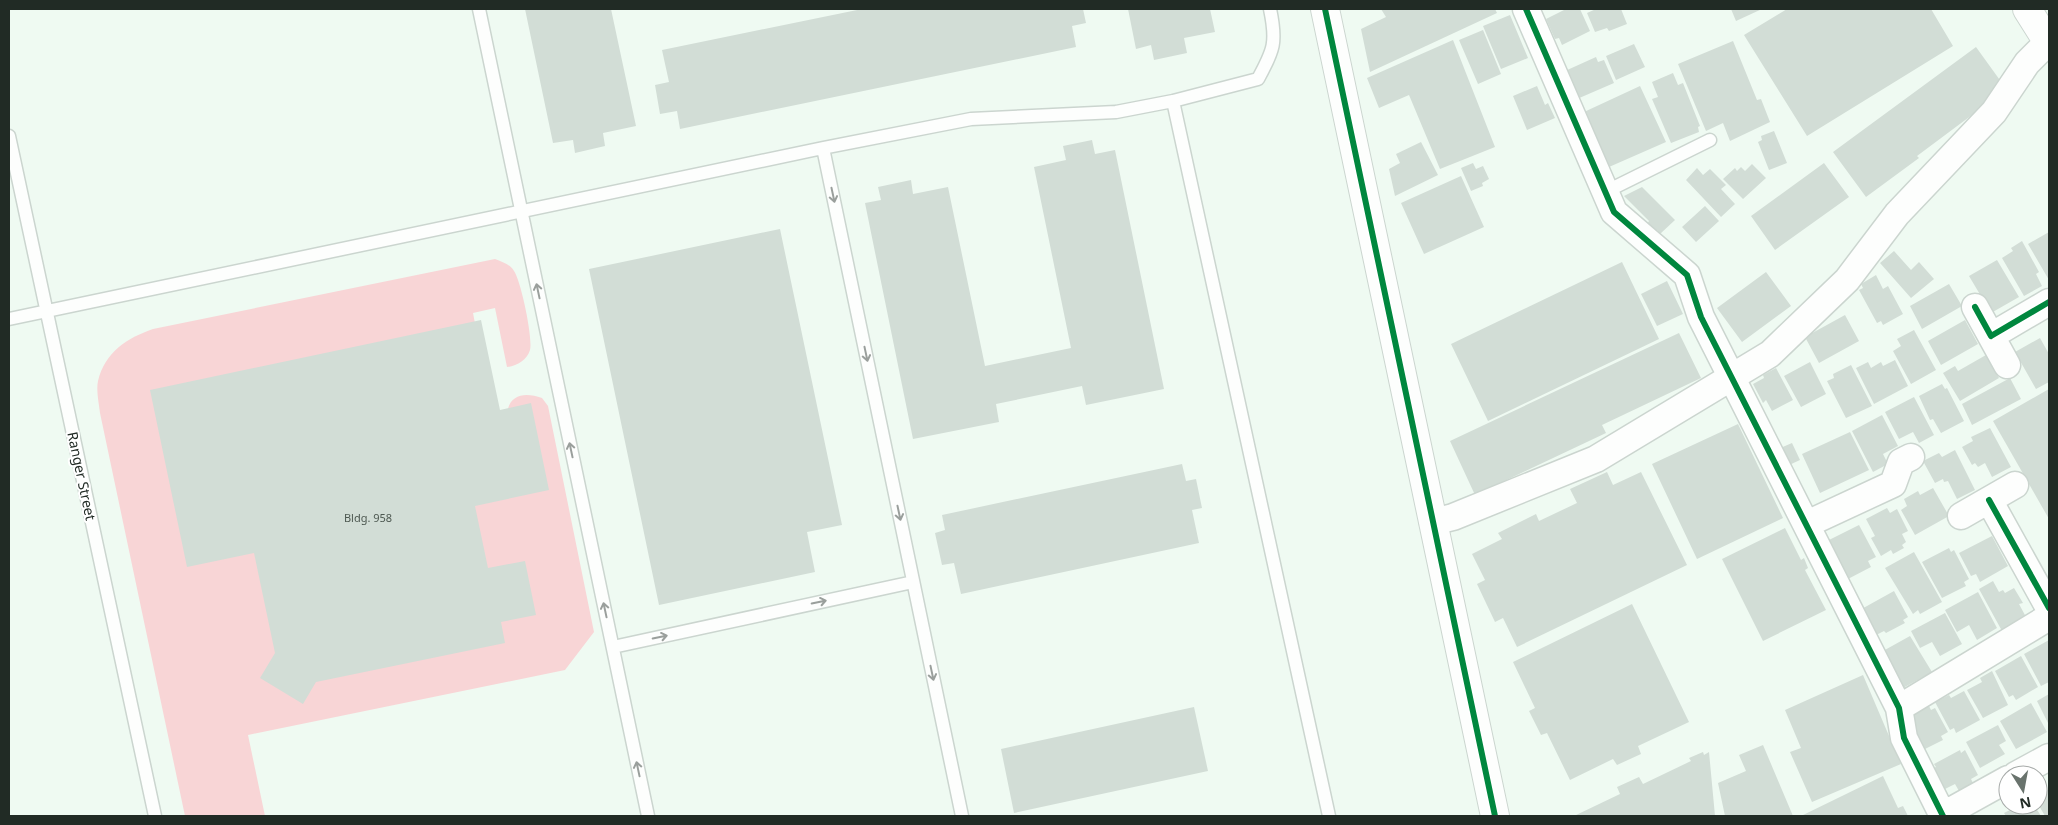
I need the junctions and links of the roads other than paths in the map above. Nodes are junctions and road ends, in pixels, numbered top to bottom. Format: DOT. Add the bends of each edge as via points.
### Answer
graph roads {
  1 [pos="478,9"];
  2 [pos="1270,9"];
  3 [pos="1325,9"];
  4 [pos="1526,9"];
  5 [pos="2026,9"];
  6 [pos="2048,43"];
  7 [pos="1172,101"];
  8 [pos="9,136"];
  9 [pos="1710,140"];
  10 [pos="822,148"];
  11 [pos="1605,192"];
  12 [pos="522,212"];
  13 [pos="2049,302"];
  14 [pos="1975,308"];
  15 [pos="47,310"];
  16 [pos="9,319"];
  17 [pos="1991,336"];
  18 [pos="2007,365"];
  19 [pos="1733,377"];
  20 [pos="1911,457"];
  21 [pos="2015,485"];
  22 [pos="1989,500"];
  23 [pos="1960,516"];
  24 [pos="1433,522"];
  25 [pos="1807,524"];
  26 [pos="913,582"];
  27 [pos="2049,608"];
  28 [pos="2049,618"];
  29 [pos="613,647"];
  30 [pos="1899,708"];
  31 [pos="2049,757"];
  32 [pos="2034,765"];
  33 [pos="1998,785"];
  34 [pos="156,816"];
  35 [pos="648,816"];
  36 [pos="962,816"];
  37 [pos="1329,816"];
  38 [pos="1495,816"];
  39 [pos="1943,816"];
  1 -- 12 [label="lane"];
  2 -- 7 [label="lane" via="1275,31 1272,54 1258,79"];
  3 -- 24 [label="street"];
  4 -- 11 [label="street"];
  5 -- 6 [label="street"];
  6 -- 19 [label="street" via="2027,63 1994,112 1897,214 1847,280 1770,354"];
  7 -- 10 [label="lane" via="1116,112 971,119"];
  7 -- 37 [label="lane"];
  8 -- 15 [label="lane, Ranger Street"];
  9 -- 11 [label="lane"];
  10 -- 12 [label="lane"];
  10 -- 26 [label="lane, one-way"];
  11 -- 19 [label="street" via="1614,212 1687,275 1702,317"];
  12 -- 15 [label="lane"];
  29 -- 12 [label="lane, one-way"];
  13 -- 17 [label="street"];
  14 -- 17 [label="street"];
  15 -- 16 [label="lane"];
  15 -- 34 [label="lane, Ranger Street"];
  17 -- 18 [label="street"];
  19 -- 24 [label="street" via="1596,459 1453,517"];
  19 -- 25 [label="street"];
  20 -- 25 [label="street" via="1901,462 1893,484"];
  21 -- 22 [label="street"];
  22 -- 23 [label="street"];
  22 -- 27 [label="street"];
  24 -- 38 [label="street"];
  25 -- 30 [label="street"];
  29 -- 26 [label="lane, one-way"];
  26 -- 36 [label="lane, one-way"];
  28 -- 30 [label="street"];
  35 -- 29 [label="lane, one-way"];
  30 -- 39 [label="street" via="1904,738"];
  31 -- 32 [label="street"];
  33 -- 39 [label="street"];
}
